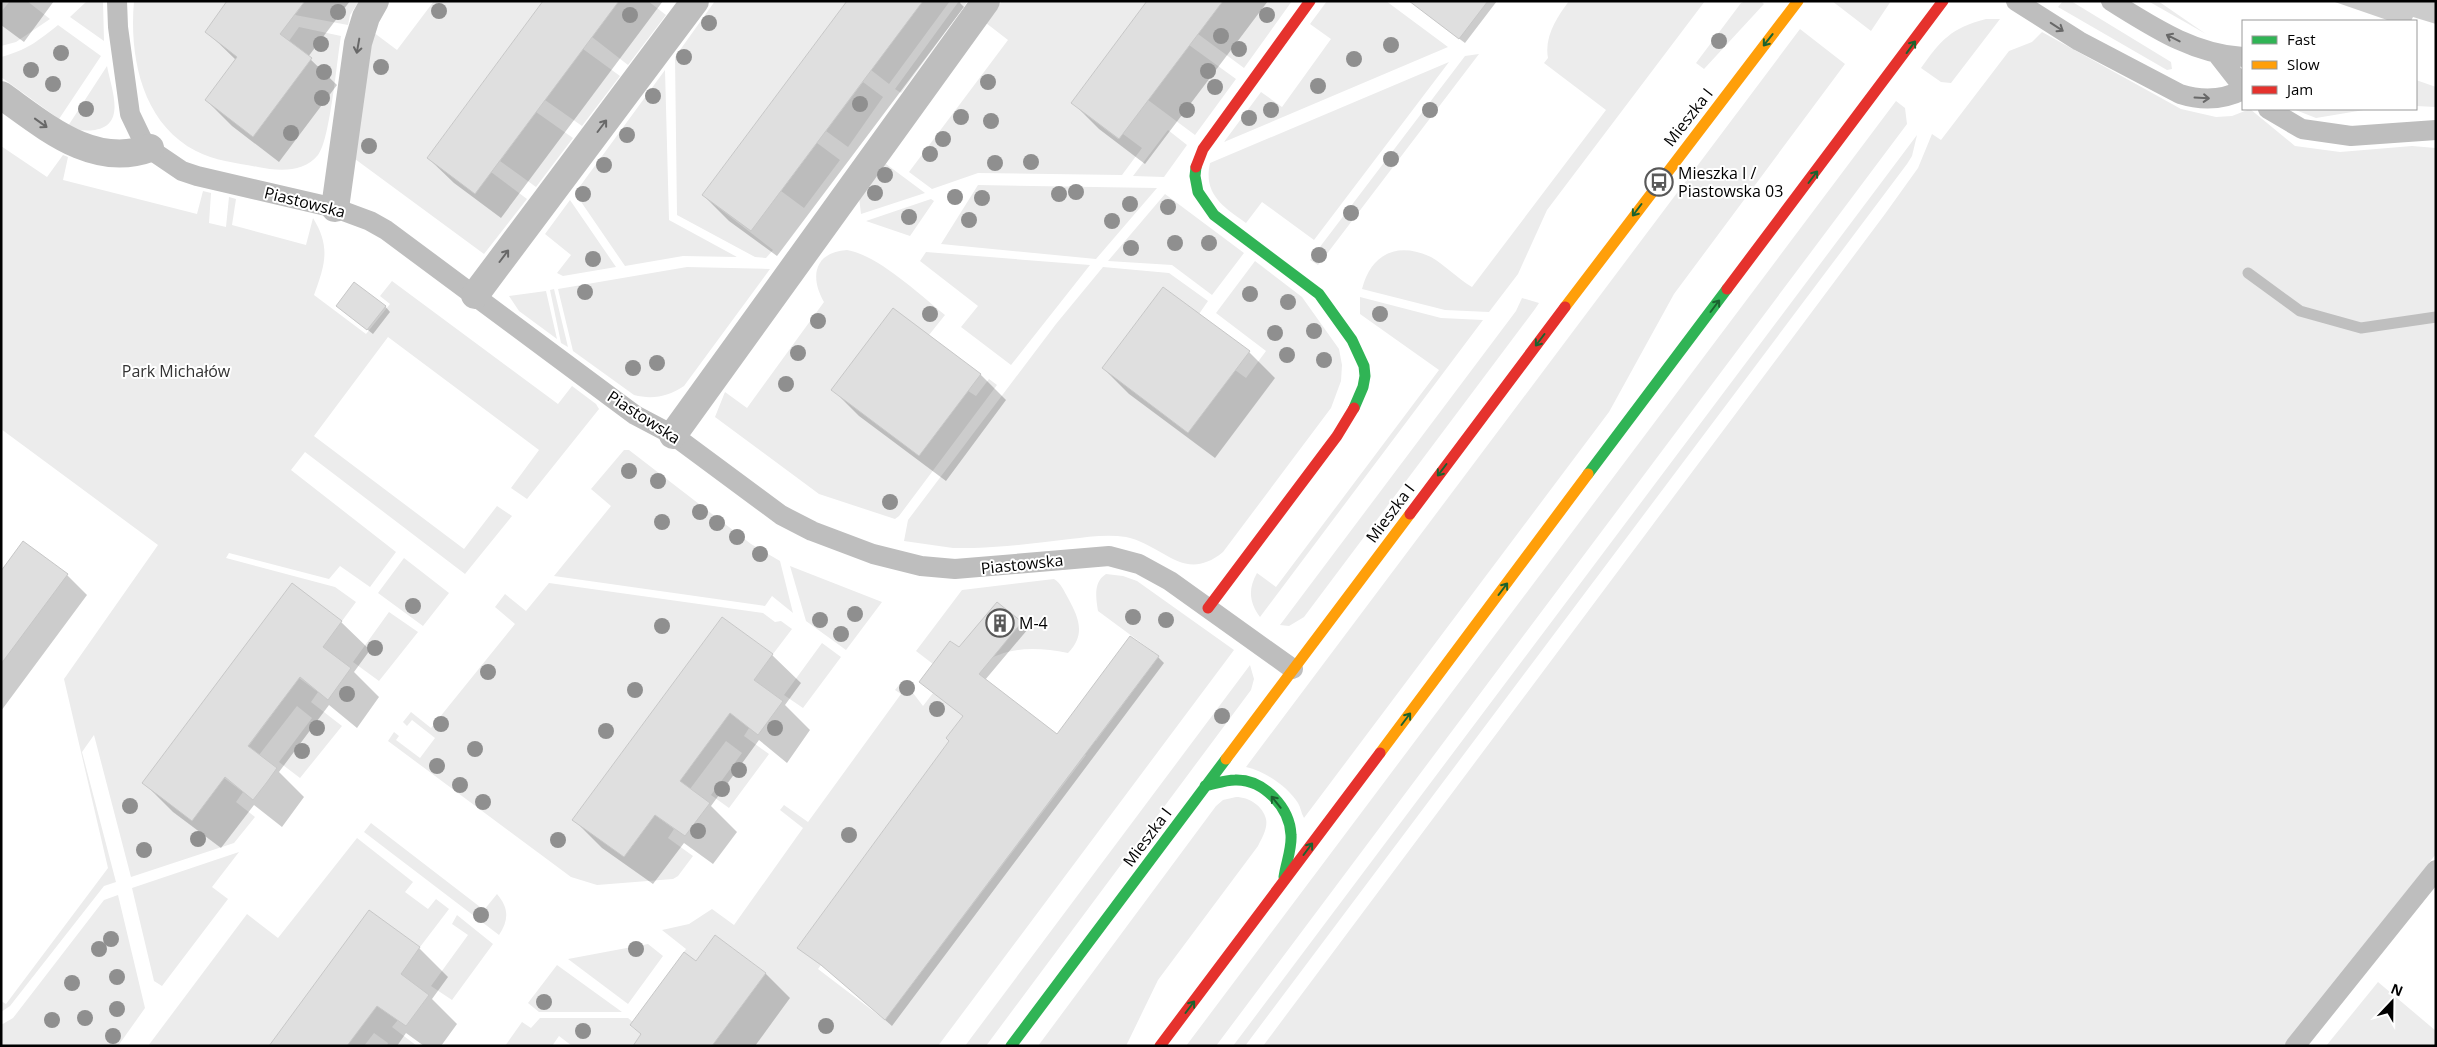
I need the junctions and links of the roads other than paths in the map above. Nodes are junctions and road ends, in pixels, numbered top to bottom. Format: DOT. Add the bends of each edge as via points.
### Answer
graph roads {
  1 [pos="117,1"];
  2 [pos="376,1"];
  3 [pos="696,1"];
  4 [pos="986,1"];
  5 [pos="1310,1"];
  6 [pos="1798,1"];
  7 [pos="1943,1"];
  8 [pos="2016,1"];
  9 [pos="2111,1"];
  10 [pos="2218,55"];
  11 [pos="2242,57"];
  12 [pos="2242,87"];
  13 [pos="2242,89"];
  14 [pos="1,95"];
  15 [pos="2270,110"];
  16 [pos="2436,130"];
  17 [pos="150,148"];
  18 [pos="335,208"];
  19 [pos="475,294"];
  20 [pos="673,435"];
  21 [pos="1208,608"];
  22 [pos="1293,669"];
  23 [pos="1205,786"];
  24 [pos="2436,870"];
  25 [pos="1284,881"];
  26 [pos="1011,1046"];
  27 [pos="1160,1046"];
  28 [pos="2295,1046"];
  1 -- 17 [label="lane, Piastowska" via="130,114"];
  2 -- 18 [label="street, one-way" via="366,17 358,43"];
  19 -- 3 [label="street, one-way"];
  4 -- 20 [label="street"];
  5 -- 21 [label="street" via="1203,149 1194,174 1195,186 1205,206 1214,215 1320,294 1352,340 1365,376 1350,416 1337,436"];
  6 -- 22 [label="street, Mieszka I, one-way"];
  25 -- 7 [label="street, one-way"];
  8 -- 13 [label="lane, one-way" via="2079,41 2180,94 2215,99 2232,96"];
  10 -- 9 [label="lane, one-way" via="2169,36"];
  10 -- 11 [label="lane"];
  10 -- 12 [label="lane"];
  14 -- 17 [label="street, one-way" via="71,143 126,155"];
  15 -- 16 [label="lane" via="2302,129 2351,136"];
  17 -- 18 [label="lane, Piastowska" via="166,162 197,176"];
  18 -- 19 [label="lane, Piastowska" via="386,230"];
  19 -- 20 [label="lane, Piastowska" via="635,415"];
  20 -- 21 [label="lane, Piastowska" via="781,515 812,531 873,554 921,566 955,569 1096,556 1125,559 1155,572"];
  21 -- 22 [label="lane, Piastowska"];
  22 -- 23 [label="street, Mieszka I"];
  25 -- 23 [label="street, one-way" via="1291,835 1289,820 1278,803 1269,793 1249,782 1236,780"];
  23 -- 26 [label="street, Mieszka I"];
  24 -- 28 [label="lane"];
  27 -- 25 [label="street, one-way"];
}
